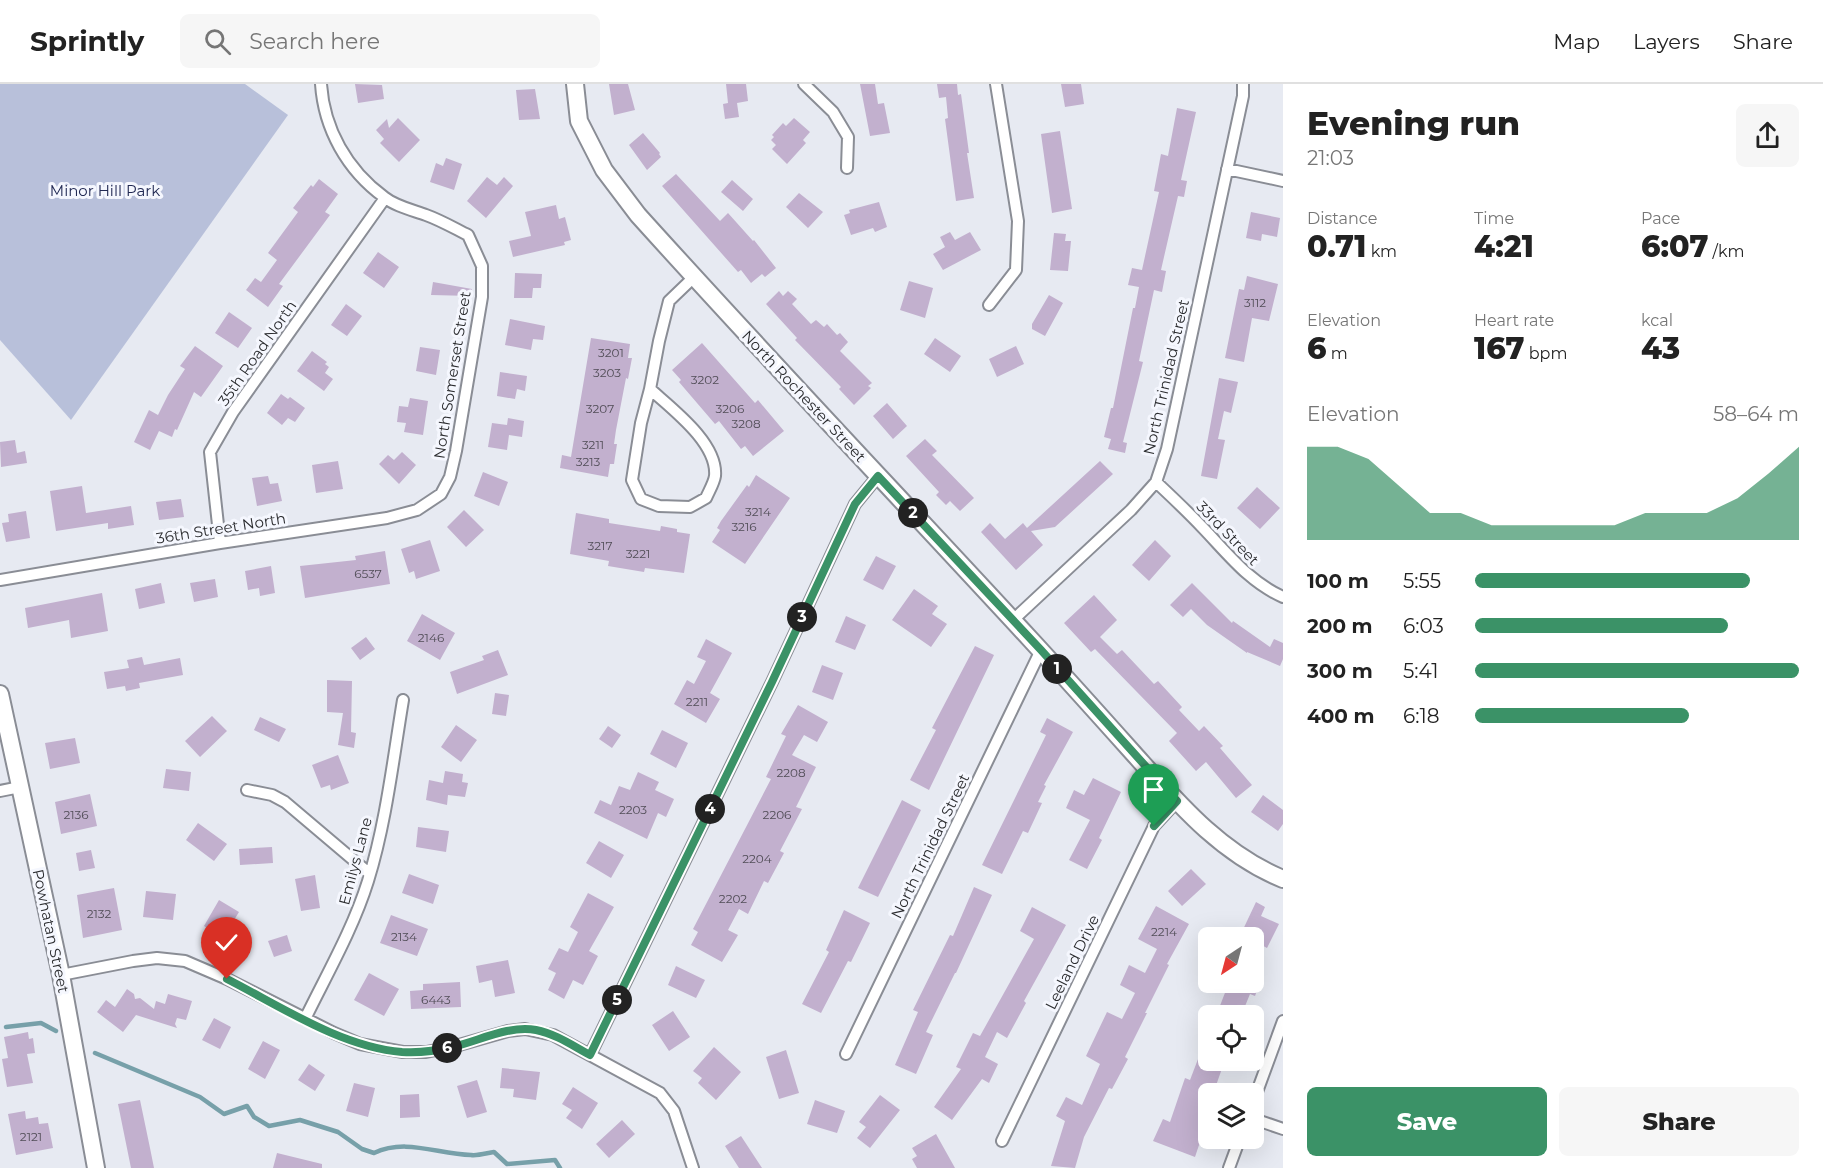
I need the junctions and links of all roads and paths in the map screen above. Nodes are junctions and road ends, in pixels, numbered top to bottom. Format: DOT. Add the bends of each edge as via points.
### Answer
graph roads {
  1 [pos="321,84"];
  2 [pos="575,84"];
  3 [pos="804,84"];
  4 [pos="996,84"];
  5 [pos="1243,84"];
  6 [pos="847,168"];
  7 [pos="1227,169"];
  8 [pos="1283,182"];
  9 [pos="385,198"];
  10 [pos="694,277"];
  11 [pos="989,305"];
  12 [pos="650,389"];
  13 [pos="878,476"];
  14 [pos="1156,482"];
  15 [pos="441,494"];
  16 [pos="220,543"];
  17 [pos="0,580"];
  18 [pos="1283,597"];
  19 [pos="1013,620"];
  20 [pos="1041,650"];
  21 [pos="0,694"];
  22 [pos="403,700"];
  23 [pos="20,787"];
  24 [pos="247,790"];
  25 [pos="0,791"];
  26 [pos="1177,801"];
  27 [pos="370,874"];
  28 [pos="1283,879"];
  29 [pos="61,975"];
  30 [pos="305,1019"];
  31 [pos="1283,1021"];
  32 [pos="846,1054"];
  33 [pos="590,1055"];
  34 [pos="1260,1083"];
  35 [pos="1264,1122"];
  36 [pos="1283,1129"];
  37 [pos="1002,1141"];
  38 [pos="1236,1149"];
  39 [pos="96,1168"];
  40 [pos="693,1168"];
  41 [pos="1229,1168"];
  1 -- 9 [label="street, North Somerset Street" via="325,114 335,139 354,168"];
  2 -- 10 [label="street, North Rochester Street" via="579,121 604,170"];
  3 -- 6 [label="street" via="833,112 848,137"];
  4 -- 11 [label="street" via="1018,221 1016,270"];
  5 -- 7 [label="street, North Trinidad Street"];
  7 -- 8 [label="street"];
  7 -- 14 [label="street, North Trinidad Street" via="1167,448"];
  9 -- 15 [label="street, North Somerset Street" via="468,235 482,266 482,297 458,440 450,477"];
  9 -- 16 [label="street, 35th Road North" via="233,412 210,452"];
  10 -- 12 [label="street" via="669,301"];
  10 -- 13 [label="street, North Rochester Street"];
  12 -- 12 [label="street" via="632,480 641,498 659,506 690,507 706,498 715,476 711,453 689,424"];
  13 -- 19 [label="street, North Rochester Street"];
  13 -- 33 [label="street" via="855,504"];
  14 -- 18 [label="street, 33rd Street" via="1241,570"];
  14 -- 19 [label="street, North Trinidad Street"];
  15 -- 16 [label="street, 36th Street North" via="417,510 387,518"];
  16 -- 17 [label="street, 36th Street North"];
  19 -- 20 [label="street, North Rochester Street"];
  20 -- 26 [label="street, North Rochester Street"];
  20 -- 32 [label="street, North Trinidad Street"];
  21 -- 23 [label="street, Powhatan Street"];
  22 -- 27 [label="street, Emilys Lane"];
  23 -- 25 [label="street"];
  23 -- 29 [label="street, Powhatan Street"];
  24 -- 27 [label="street" via="285,802"];
  26 -- 28 [label="street, North Rochester Street" via="1231,850"];
  26 -- 37 [label="street, Leeland Drive" via="1154,826"];
  27 -- 30 [label="street, Emilys Lane" via="355,917"];
  29 -- 30 [label="street" via="157,958 185,961"];
  29 -- 39 [label="street, Powhatan Street"];
  30 -- 33 [label="street" via="360,1044 403,1052 426,1052 525,1029 553,1035"];
  31 -- 34 [label="street"];
  33 -- 40 [label="street" via="660,1093 678,1120"];
  35 -- 36 [label="street"];
  38 -- 41 [label="street"];
}
